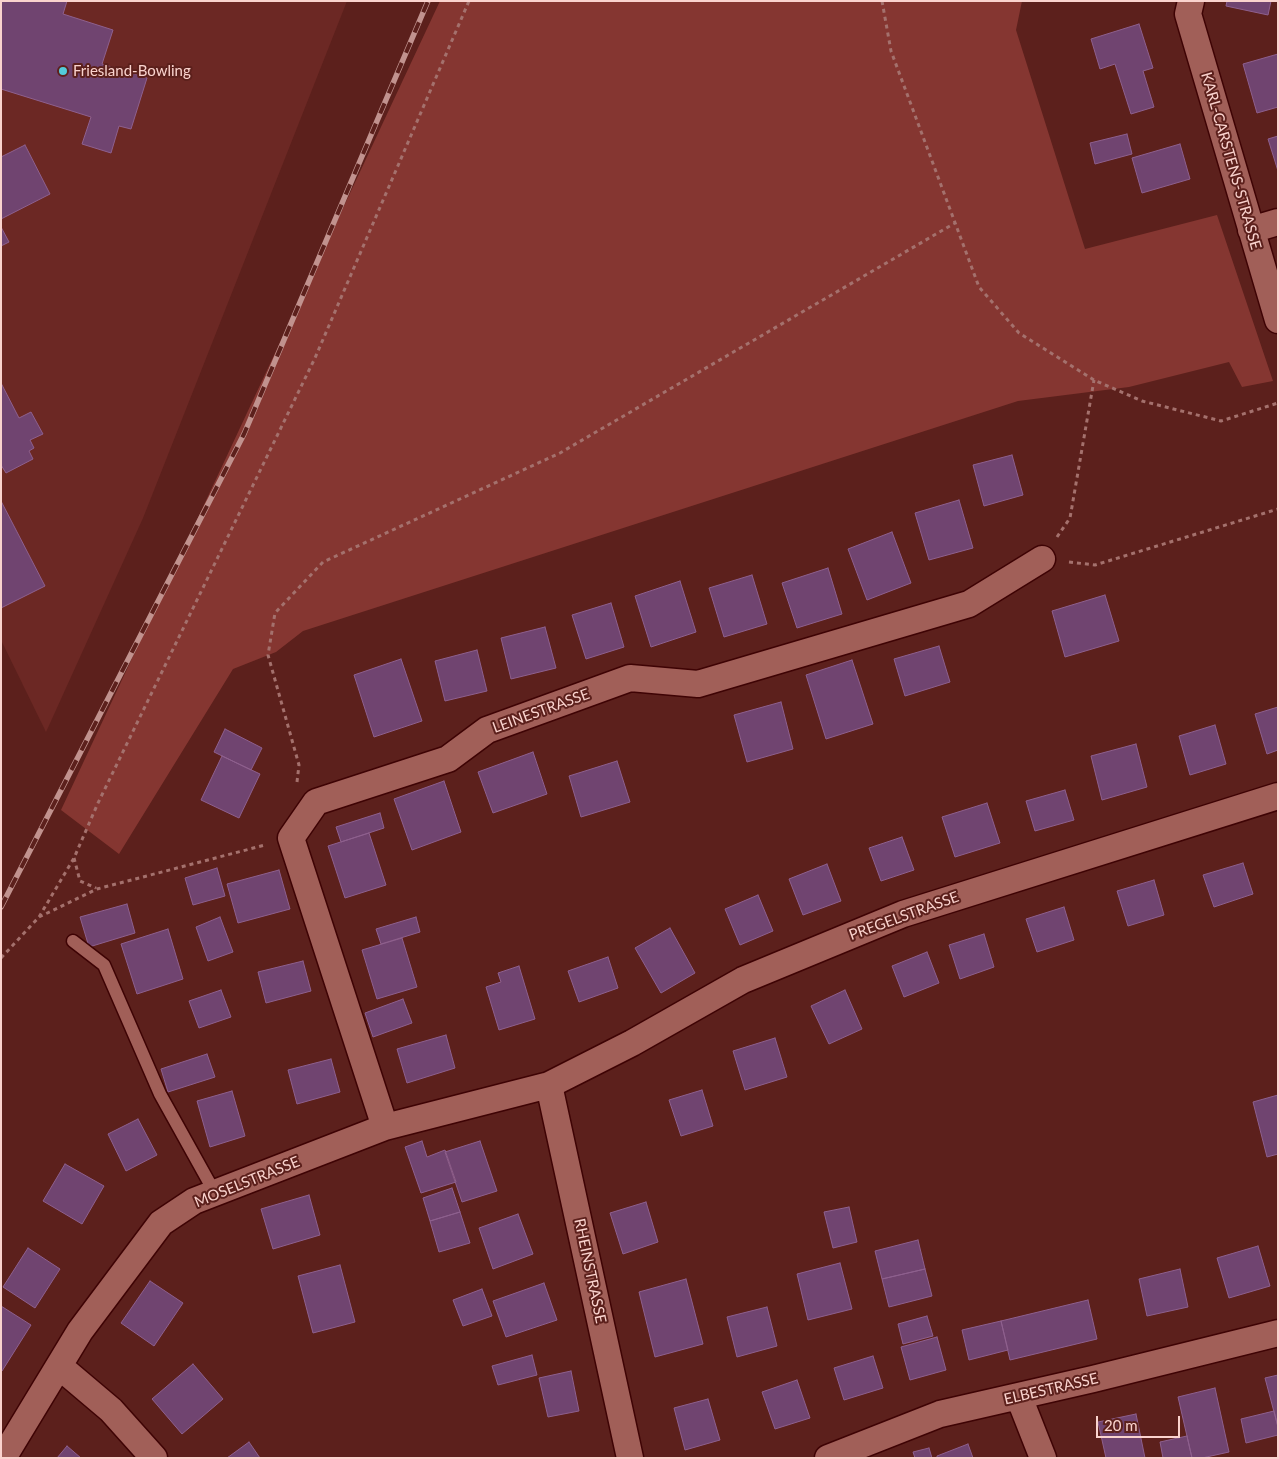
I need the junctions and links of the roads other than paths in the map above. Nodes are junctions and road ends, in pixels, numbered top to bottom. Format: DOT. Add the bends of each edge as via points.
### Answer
graph roads {
  1 [pos="1191,1"];
  2 [pos="1278,222"];
  3 [pos="1251,230"];
  4 [pos="1278,320"];
  5 [pos="1042,559"];
  6 [pos="1278,796"];
  7 [pos="73,942"];
  8 [pos="550,1084"];
  9 [pos="385,1127"];
  10 [pos="215,1193"];
  11 [pos="1278,1333"];
  12 [pos="59,1366"];
  13 [pos="1019,1396"];
  14 [pos="3,1458"];
  15 [pos="154,1458"];
  16 [pos="630,1458"];
  17 [pos="828,1458"];
  18 [pos="1043,1458"];
  1 -- 3 [label="street, KARL-CARSTENS-STRASSE" via="1188,14"];
  2 -- 3 [label="street"];
  3 -- 4 [label="street, KARL-CARSTENS-STRASSE"];
  5 -- 9 [label="street, LEINESTRASSE" via="969,604 698,684 630,678 487,730 448,759 316,802 291,838"];
  6 -- 8 [label="street, PREGELSTRASSE" via="903,914 743,980 632,1043"];
  7 -- 10 [label="lane" via="104,965 160,1094"];
  8 -- 9 [label="street, MOSELSTRASSE"];
  8 -- 16 [label="street, RHEINSTRASSE"];
  9 -- 10 [label="street, MOSELSTRASSE"];
  10 -- 12 [label="street, MOSELSTRASSE" via="194,1201 161,1223 80,1331"];
  11 -- 13 [label="street, ELBESTRASSE"];
  12 -- 14 [label="street, MOSELSTRASSE"];
  12 -- 15 [label="street" via="111,1410"];
  13 -- 17 [label="street, ELBESTRASSE" via="940,1414"];
  13 -- 18 [label="street"];
}
